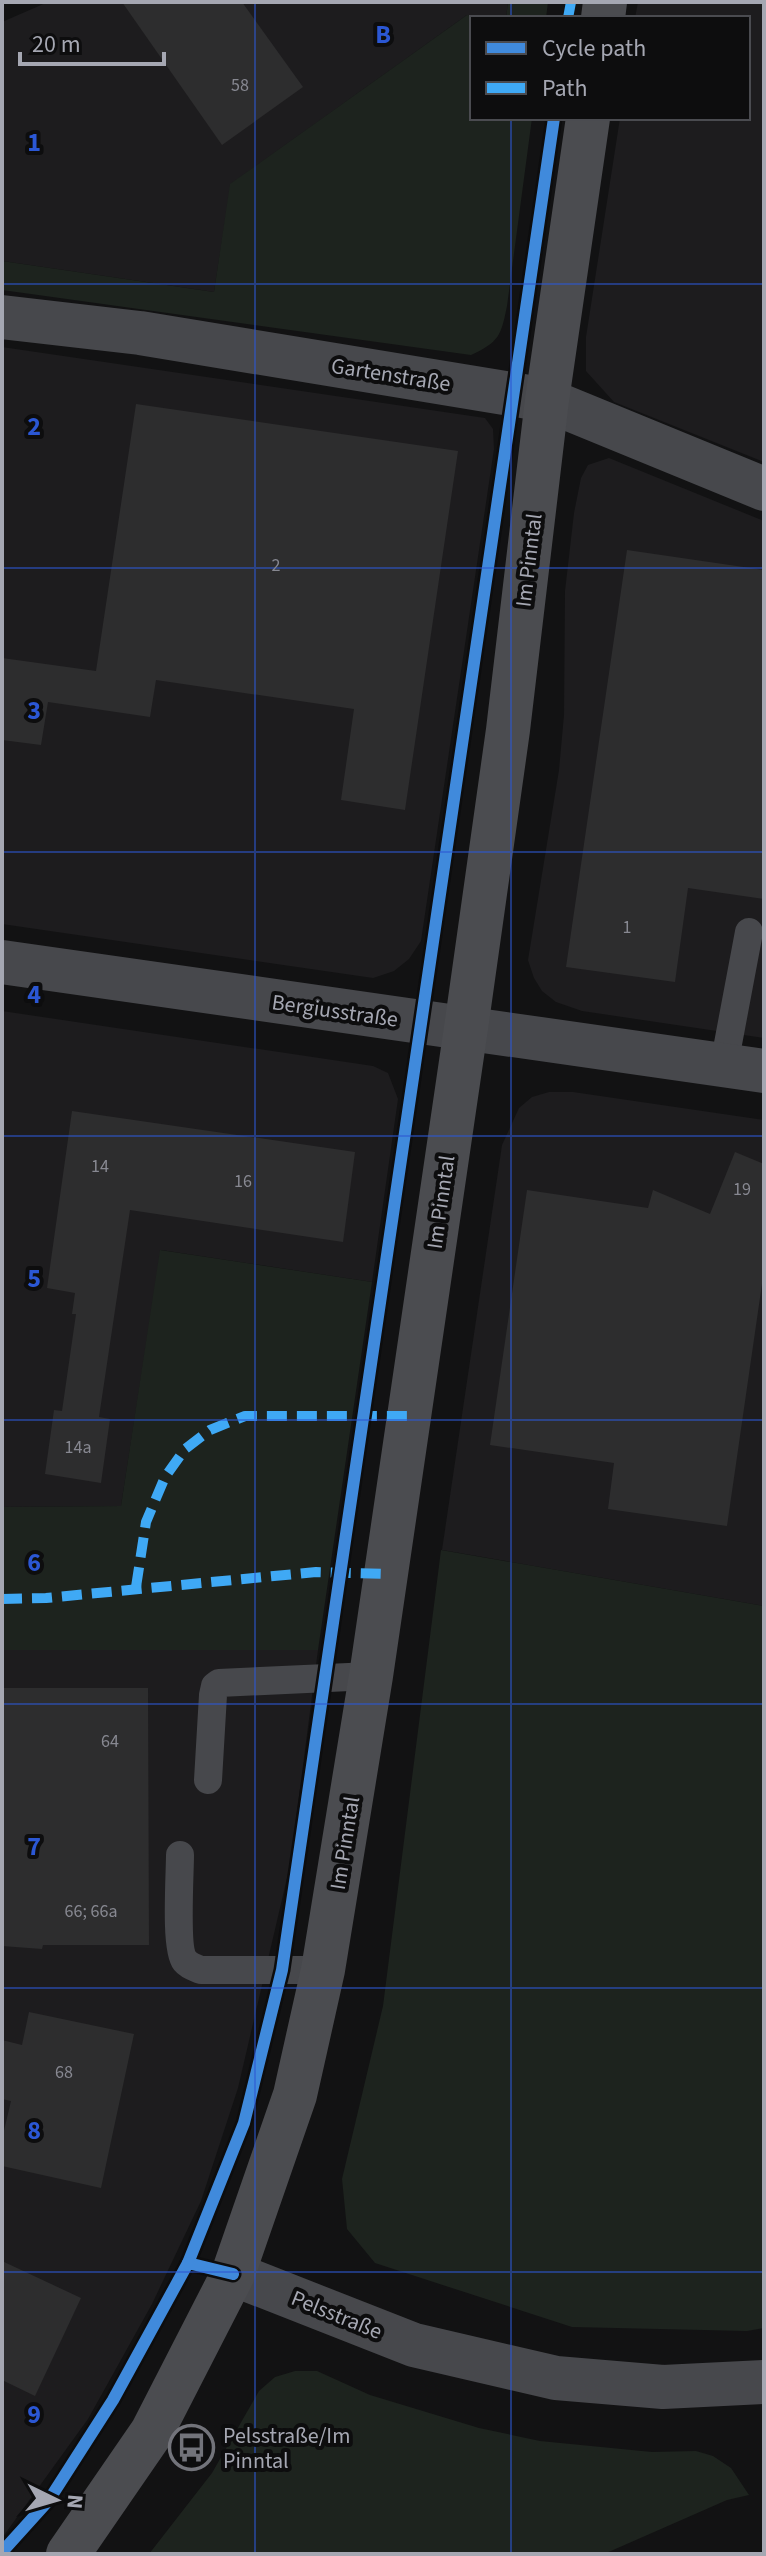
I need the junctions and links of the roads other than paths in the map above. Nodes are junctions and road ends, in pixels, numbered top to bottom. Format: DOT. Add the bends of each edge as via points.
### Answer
graph roads {
  1 [pos="588,120"];
  2 [pos="2,317"];
  3 [pos="547,400"];
  4 [pos="764,489"];
  5 [pos="749,932"];
  6 [pos="2,962"];
  7 [pos="466,1028"];
  8 [pos="744,1068"];
  9 [pos="371,1676"];
  10 [pos="208,1780"];
  11 [pos="180,1855"];
  12 [pos="323,1970"];
  13 [pos="233,2274"];
  14 [pos="764,2382"];
  15 [pos="68,2554"];
  1 -- 3 [label="main road, Im Pinntal"];
  2 -- 3 [label="street, Gartenstraße" via="140,333"];
  3 -- 4 [label="street, Gartenstraße"];
  3 -- 7 [label="main road, Im Pinntal"];
  5 -- 8 [label="lane"];
  6 -- 7 [label="street, Bergiusstraße"];
  7 -- 8 [label="street, Bergiusstraße"];
  7 -- 9 [label="main road, Im Pinntal"];
  9 -- 10 [label="lane" via="219,1683 213,1695"];
  9 -- 12 [label="main road, Im Pinntal"];
  11 -- 12 [label="lane" via="183,1960 201,1970"];
  12 -- 13 [label="main road, Im Pinntal" via="295,2095"];
  13 -- 14 [label="street, Pelsstraße" via="414,2345 556,2378 663,2387"];
  13 -- 15 [label="main road" via="152,2432"];
}
